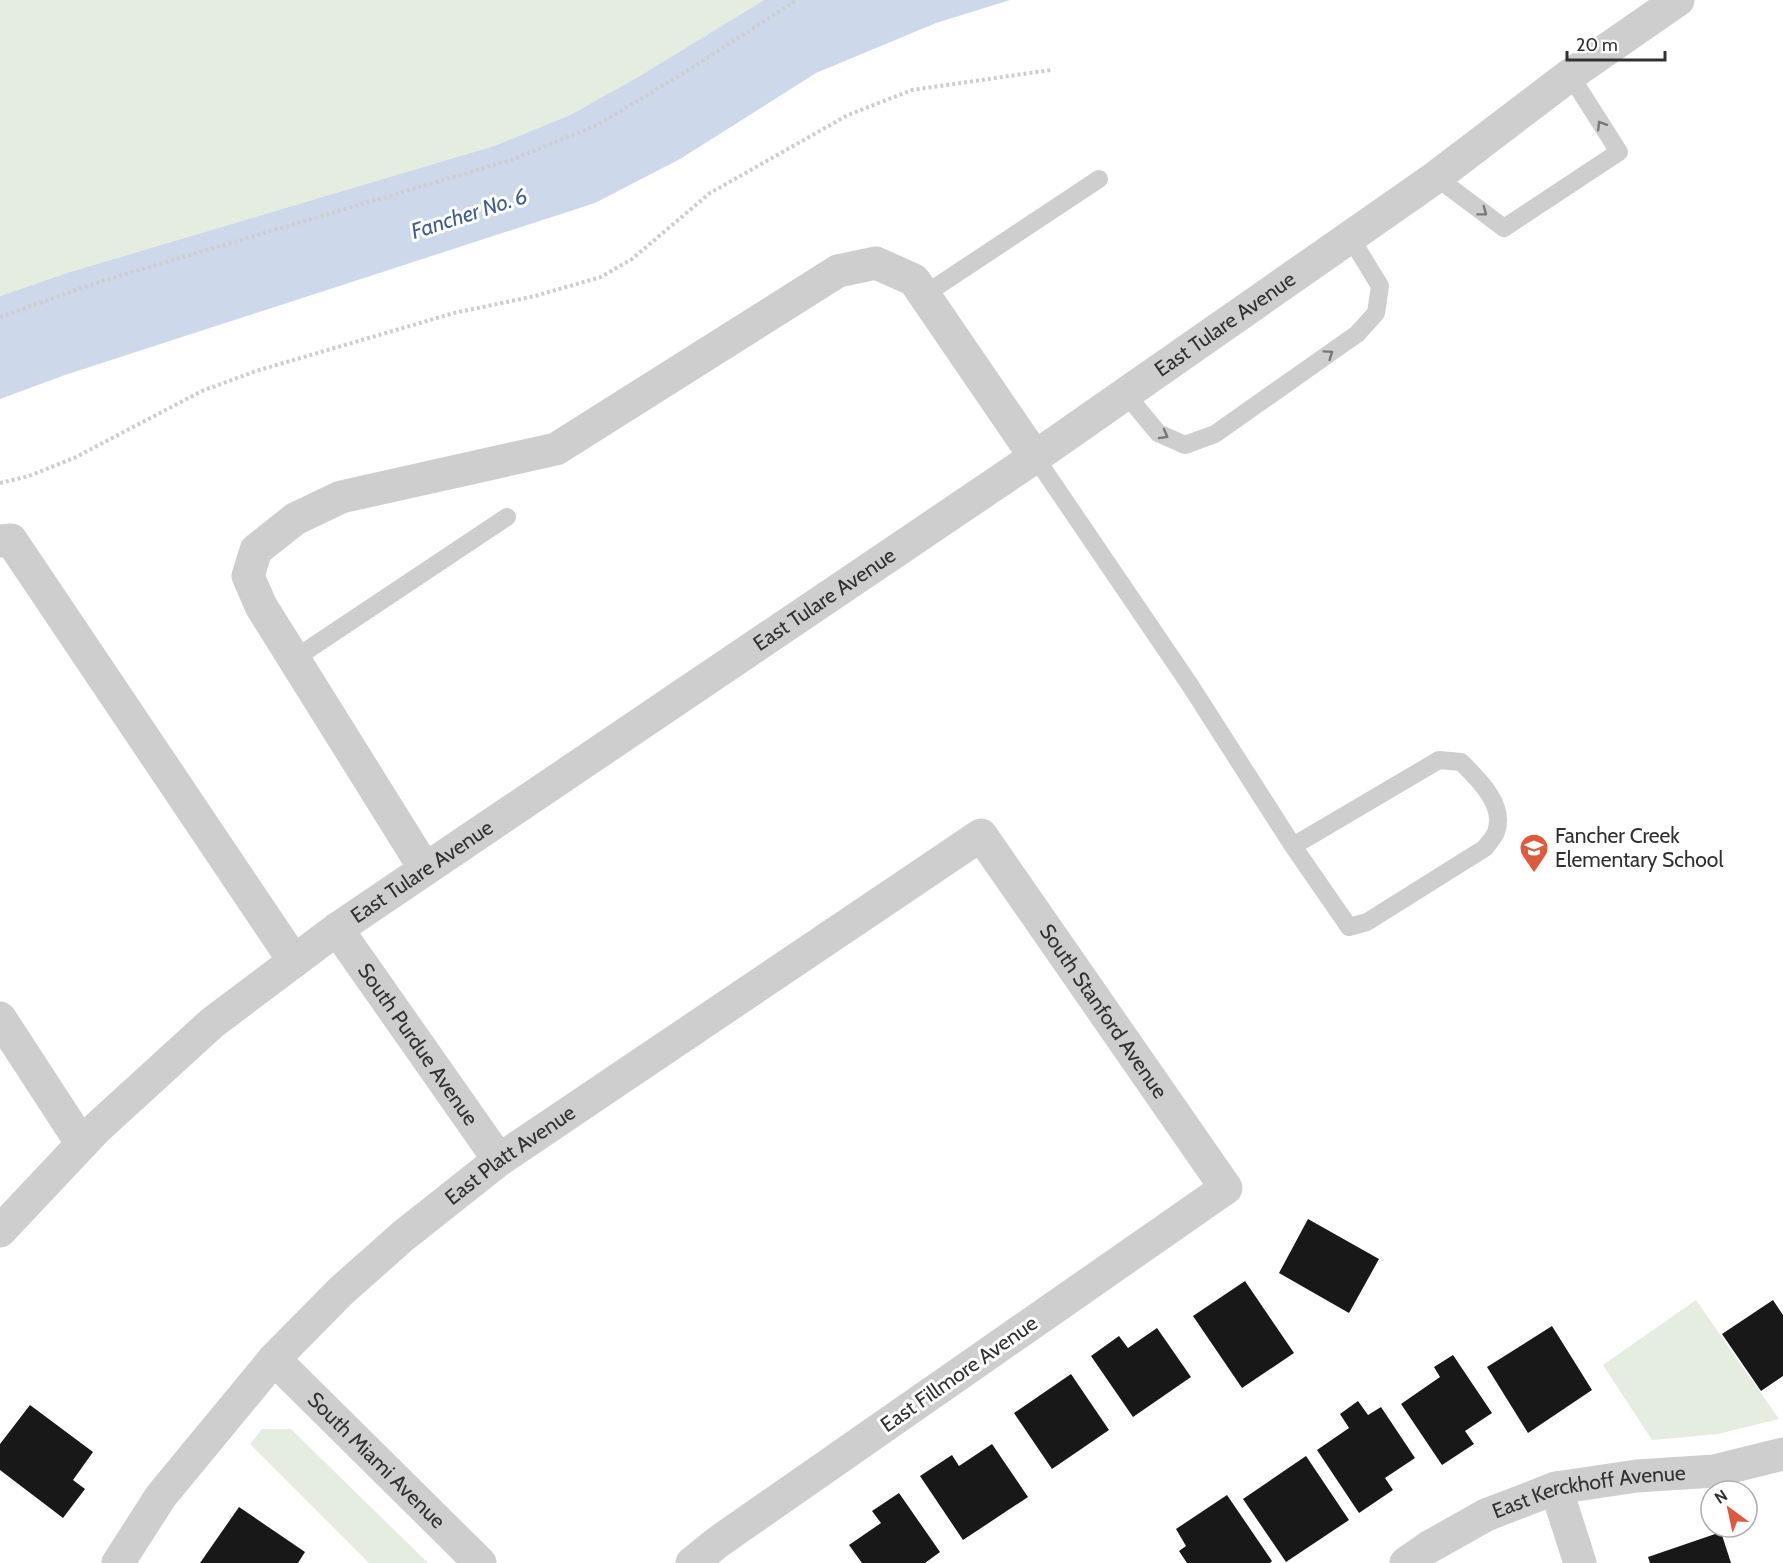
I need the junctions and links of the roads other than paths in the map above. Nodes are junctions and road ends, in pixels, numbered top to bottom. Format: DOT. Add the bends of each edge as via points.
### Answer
graph roads {
  1 [pos="1678,0"];
  2 [pos="1570,75"];
  3 [pos="1436,177"];
  4 [pos="1099,179"];
  5 [pos="1350,237"];
  6 [pos="924,295"];
  7 [pos="1125,393"];
  8 [pos="1035,457"];
  9 [pos="507,518"];
  10 [pos="0,541"];
  11 [pos="294,659"];
  12 [pos="981,835"];
  13 [pos="1293,846"];
  14 [pos="425,869"];
  15 [pos="337,929"];
  16 [pos="294,961"];
  17 [pos="0,1018"];
  18 [pos="82,1144"];
  19 [pos="499,1160"];
  20 [pos="1226,1188"];
  21 [pos="0,1231"];
  22 [pos="274,1359"];
  23 [pos="1783,1454"];
  24 [pos="1556,1488"];
  25 [pos="118,1563"];
  26 [pos="480,1563"];
  27 [pos="692,1563"];
  28 [pos="1406,1563"];
  29 [pos="1580,1563"];
  1 -- 2 [label="street, East Tulare Avenue"];
  2 -- 3 [label="street, East Tulare Avenue"];
  3 -- 2 [label="lane, one-way" via="1504,228 1619,152"];
  3 -- 5 [label="street, East Tulare Avenue"];
  4 -- 6 [label="lane"];
  5 -- 7 [label="street, East Tulare Avenue"];
  7 -- 5 [label="lane, one-way" via="1158,433 1185,446 1215,434 1358,334 1376,313 1380,286"];
  6 -- 8 [label="street"];
  6 -- 11 [label="street" via="914,280 876,263 838,271 556,449 341,497 295,519 256,550 248,576 261,606"];
  7 -- 8 [label="street, East Tulare Avenue"];
  8 -- 13 [label="lane" via="1190,685"];
  8 -- 14 [label="street, East Tulare Avenue"];
  9 -- 11 [label="lane"];
  10 -- 16 [label="street" via="11,540"];
  11 -- 14 [label="street"];
  12 -- 19 [label="street, East Platt Avenue"];
  12 -- 20 [label="street, South Stanford Avenue"];
  13 -- 13 [label="lane" via="1349,927 1367,921 1485,848 1496,832 1497,809 1482,783 1461,762 1438,760"];
  14 -- 15 [label="street, East Tulare Avenue"];
  15 -- 16 [label="street, East Tulare Avenue"];
  15 -- 19 [label="street, South Purdue Avenue"];
  16 -- 18 [label="street, East Tulare Avenue" via="212,1023"];
  17 -- 18 [label="street"];
  18 -- 21 [label="street, East Tulare Avenue"];
  19 -- 22 [label="street, East Platt Avenue" via="394,1244"];
  20 -- 27 [label="street, East Fillmore Avenue"];
  22 -- 25 [label="street, East Platt Avenue" via="161,1496"];
  22 -- 26 [label="street, South Miami Avenue"];
  23 -- 24 [label="street, East Kerckhoff Avenue" via="1713,1471 1636,1476"];
  24 -- 28 [label="street, East Kerckhoff Avenue" via="1486,1515"];
  24 -- 29 [label="street"];
}
